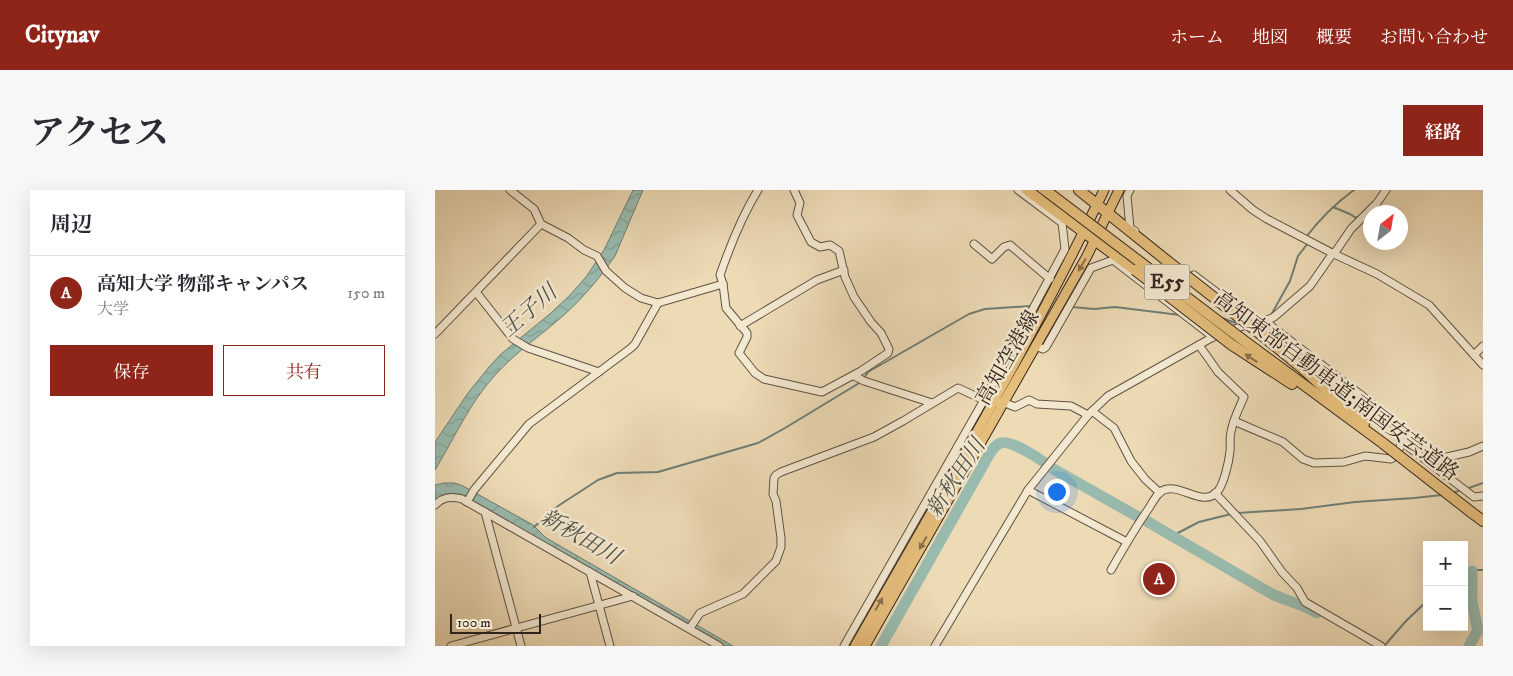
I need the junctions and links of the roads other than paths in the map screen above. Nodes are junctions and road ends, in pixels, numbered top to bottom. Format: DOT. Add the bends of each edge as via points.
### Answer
graph roads {
  1 [pos="510,190"];
  2 [pos="758,190"];
  3 [pos="794,190"];
  4 [pos="1018,190"];
  5 [pos="1027,190"];
  6 [pos="1045,190"];
  7 [pos="1079,190"];
  8 [pos="1105,190"];
  9 [pos="1119,190"];
  10 [pos="1130,190"];
  11 [pos="1230,190"];
  12 [pos="1386,190"];
  13 [pos="1097,206"];
  14 [pos="1108,214"];
  15 [pos="541,224"];
  16 [pos="1085,233"];
  17 [pos="1095,240"];
  18 [pos="974,244"];
  19 [pos="1333,254"];
  20 [pos="843,270"];
  21 [pos="1050,279"];
  22 [pos="723,284"];
  23 [pos="476,292"];
  24 [pos="658,303"];
  25 [pos="1268,320"];
  26 [pos="741,326"];
  27 [pos="1258,328"];
  28 [pos="435,334"];
  29 [pos="1213,337"];
  30 [pos="1236,341"];
  31 [pos="1199,345"];
  32 [pos="1036,346"];
  33 [pos="1483,346"];
  34 [pos="1474,355"];
  35 [pos="1483,364"];
  36 [pos="599,372"];
  37 [pos="854,376"];
  38 [pos="989,401"];
  39 [pos="1003,402"];
  40 [pos="932,403"];
  41 [pos="1090,413"];
  42 [pos="1235,421"];
  43 [pos="1402,442"];
  44 [pos="1384,444"];
  45 [pos="1483,446"];
  46 [pos="1431,464"];
  47 [pos="1028,490"];
  48 [pos="1159,493"];
  49 [pos="1215,493"];
  50 [pos="1483,496"];
  51 [pos="468,501"];
  52 [pos="435,505"];
  53 [pos="485,512"];
  54 [pos="1483,521"];
  55 [pos="1127,542"];
  56 [pos="1111,570"];
  57 [pos="591,572"];
  58 [pos="633,596"];
  59 [pos="599,605"];
  60 [pos="691,626"];
  61 [pos="516,628"];
  62 [pos="451,646"];
  63 [pos="521,646"];
  64 [pos="610,646"];
  65 [pos="719,646"];
  66 [pos="844,646"];
  67 [pos="855,646"];
  68 [pos="865,646"];
  69 [pos="935,646"];
  70 [pos="1381,646"];
  1 -- 15 [label="street" via="534,209"];
  2 -- 22 [label="street" via="726,256 719,275"];
  3 -- 20 [label="street" via="800,204 797,215 811,242 839,250"];
  4 -- 21 [label="street" via="1062,223 1065,248"];
  5 -- 16 [label="highway"];
  6 -- 30 [label="highway, 高知東部自動車道;南国安芸道路 / E55, bridge"];
  7 -- 13 [label="highway"];
  8 -- 13 [label="main road, 高知空港線"];
  9 -- 14 [label="main road, 高知空港線"];
  10 -- 27 [label="street" via="1127,196 1131,228"];
  11 -- 19 [label="street" via="1258,214"];
  12 -- 19 [label="street"];
  13 -- 14 [label="highway"];
  13 -- 16 [label="main road, 高知空港線"];
  14 -- 17 [label="main road, 高知空港線"];
  14 -- 27 [label="highway, bridge"];
  15 -- 23 [label="street"];
  15 -- 24 [label="street" via="597,256 606,271 625,288"];
  16 -- 17 [label="highway"];
  16 -- 38 [label="main road, 高知空港線"];
  17 -- 30 [label="highway, bridge"];
  17 -- 32 [label="main road, 高知空港線, one-way"];
  18 -- 21 [label="street" via="991,259 1004,247 1010,246"];
  19 -- 25 [label="street" via="1310,286"];
  19 -- 34 [label="street" via="1377,274 1429,305"];
  20 -- 26 [label="street" via="817,280"];
  20 -- 37 [label="street" via="854,297 889,349 888,353"];
  21 -- 38 [label="street"];
  22 -- 24 [label="street"];
  22 -- 26 [label="street" via="726,308"];
  23 -- 28 [label="street"];
  23 -- 36 [label="street" via="513,339 528,348"];
  24 -- 36 [label="street" via="635,344"];
  25 -- 27 [label="street"];
  25 -- 43 [label="street" via="1270,325 1401,430"];
  26 -- 37 [label="street" via="747,335 739,353 764,379 822,392"];
  27 -- 29 [label="street" via="1238,327"];
  27 -- 44 [label="highway"];
  29 -- 31 [label="street"];
  29 -- 32 [label="street" via="1113,260 1091,268 1046,347"];
  30 -- 44 [label="highway, 高知東部自動車道;南国安芸道路" via="1280,376"];
  31 -- 41 [label="street" via="1108,396"];
  31 -- 42 [label="street" via="1218,372 1244,396"];
  32 -- 39 [label="main road, 高知空港線"];
  33 -- 34 [label="street"];
  34 -- 35 [label="street"];
  36 -- 51 [label="street" via="529,424"];
  37 -- 40 [label="street"];
  38 -- 39 [label="street"];
  38 -- 40 [label="street" via="958,388"];
  38 -- 66 [label="street"];
  67 -- 38 [label="main road, 高知空港線, one-way"];
  39 -- 41 [label="street" via="1015,406 1029,400 1037,404 1071,406"];
  39 -- 68 [label="main road, 高知空港線, one-way"];
  40 -- 60 [label="street" via="873,437 776,475 773,494 781,547 776,561 743,594 700,613"];
  41 -- 47 [label="street"];
  41 -- 48 [label="street" via="1114,428 1133,463"];
  42 -- 43 [label="street" via="1283,442 1303,459 1314,463 1344,462 1365,456 1391,459"];
  42 -- 49 [label="street" via="1225,474"];
  43 -- 46 [label="street"];
  44 -- 54 [label="highway, 高知東部自動車道;南国安芸道路, bridge"];
  45 -- 46 [label="street" via="1434,460"];
  46 -- 50 [label="street" via="1474,497"];
  47 -- 55 [label="street"];
  47 -- 69 [label="street"];
  48 -- 49 [label="street" via="1177,490 1202,498"];
  48 -- 55 [label="street"];
  49 -- 70 [label="street" via="1260,541 1305,602"];
  51 -- 52 [label="street" via="451,497"];
  51 -- 53 [label="street"];
  53 -- 57 [label="street"];
  53 -- 61 [label="street"];
  55 -- 56 [label="street"];
  57 -- 58 [label="street"];
  57 -- 59 [label="street"];
  58 -- 59 [label="street"];
  58 -- 60 [label="street"];
  59 -- 61 [label="street"];
  59 -- 64 [label="street"];
  60 -- 65 [label="street"];
  61 -- 62 [label="street"];
  61 -- 63 [label="street"];
}
